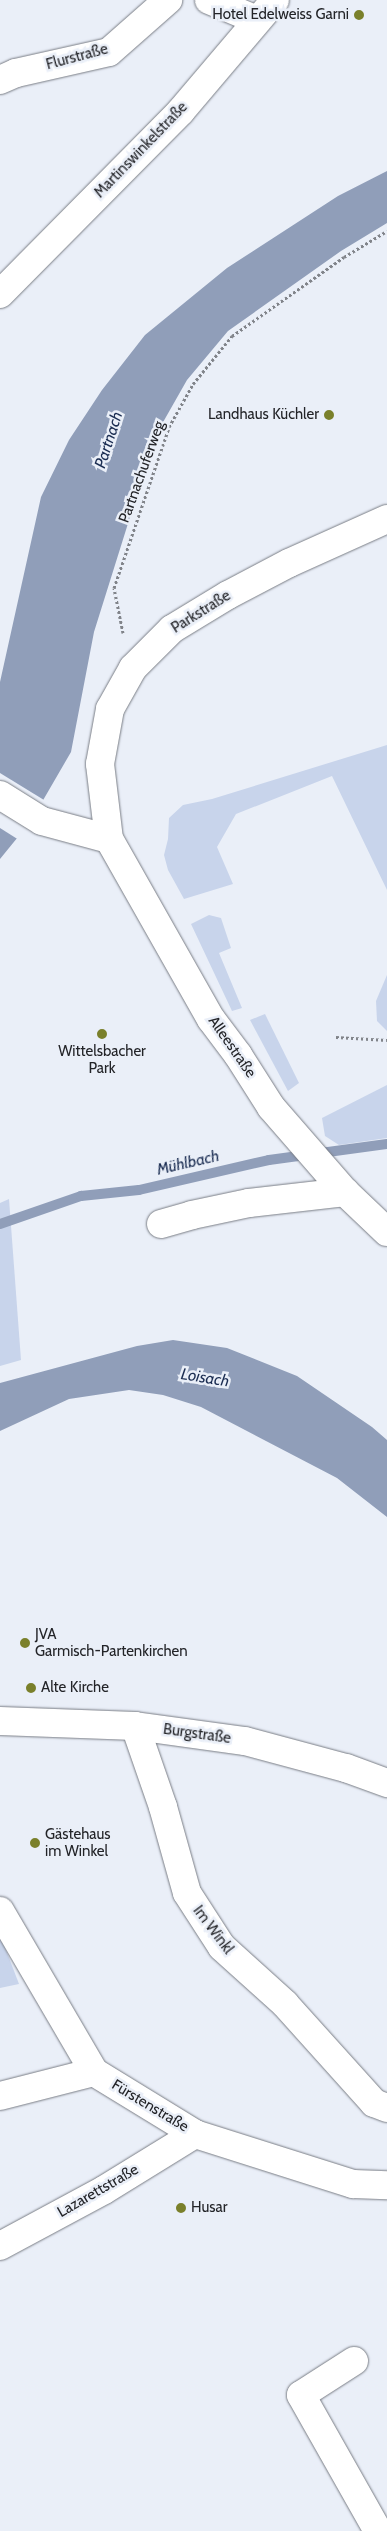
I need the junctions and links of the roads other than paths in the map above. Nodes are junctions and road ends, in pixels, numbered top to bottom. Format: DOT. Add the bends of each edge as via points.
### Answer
graph roads {
  1 [pos="168,0"];
  2 [pos="209,0"];
  3 [pos="266,10"];
  4 [pos="0,80"];
  5 [pos="0,294"];
  6 [pos="387,519"];
  7 [pos="0,796"];
  8 [pos="109,840"];
  9 [pos="345,1192"];
  10 [pos="161,1224"];
  11 [pos="387,1232"];
  12 [pos="0,1720"];
  13 [pos="134,1726"];
  14 [pos="387,1783"];
  15 [pos="0,1911"];
  16 [pos="94,2072"];
  17 [pos="0,2096"];
  18 [pos="387,2108"];
  19 [pos="195,2134"];
  20 [pos="387,2185"];
  21 [pos="0,2246"];
  22 [pos="354,2361"];
  23 [pos="378,2531"];
  1 -- 4 [label="street, Flurstraße" via="109,52 16,73"];
  2 -- 3 [label="street"];
  3 -- 5 [label="street, Martinswinkelstraße" via="181,111"];
  6 -- 8 [label="street, Parkstraße" via="288,563 228,595 172,629 132,668 110,709 100,764"];
  7 -- 8 [label="street" via="42,821"];
  8 -- 9 [label="street, Alleestraße" via="211,1018 271,1107"];
  9 -- 10 [label="street" via="249,1203"];
  9 -- 11 [label="street, Alleestraße"];
  12 -- 13 [label="street, Burgstraße"];
  13 -- 14 [label="street, Burgstraße" via="245,1741 346,1768"];
  13 -- 18 [label="street, Im Winkl" via="163,1807 187,1893 222,1947 285,2004 374,2103"];
  15 -- 16 [label="street, Fürstenstraße"];
  16 -- 17 [label="street"];
  16 -- 19 [label="street, Fürstenstraße"];
  19 -- 20 [label="street, Fürstenstraße" via="353,2184"];
  19 -- 21 [label="street, Lazarettstraße" via="104,2190"];
  22 -- 23 [label="street" via="301,2395"];
}
